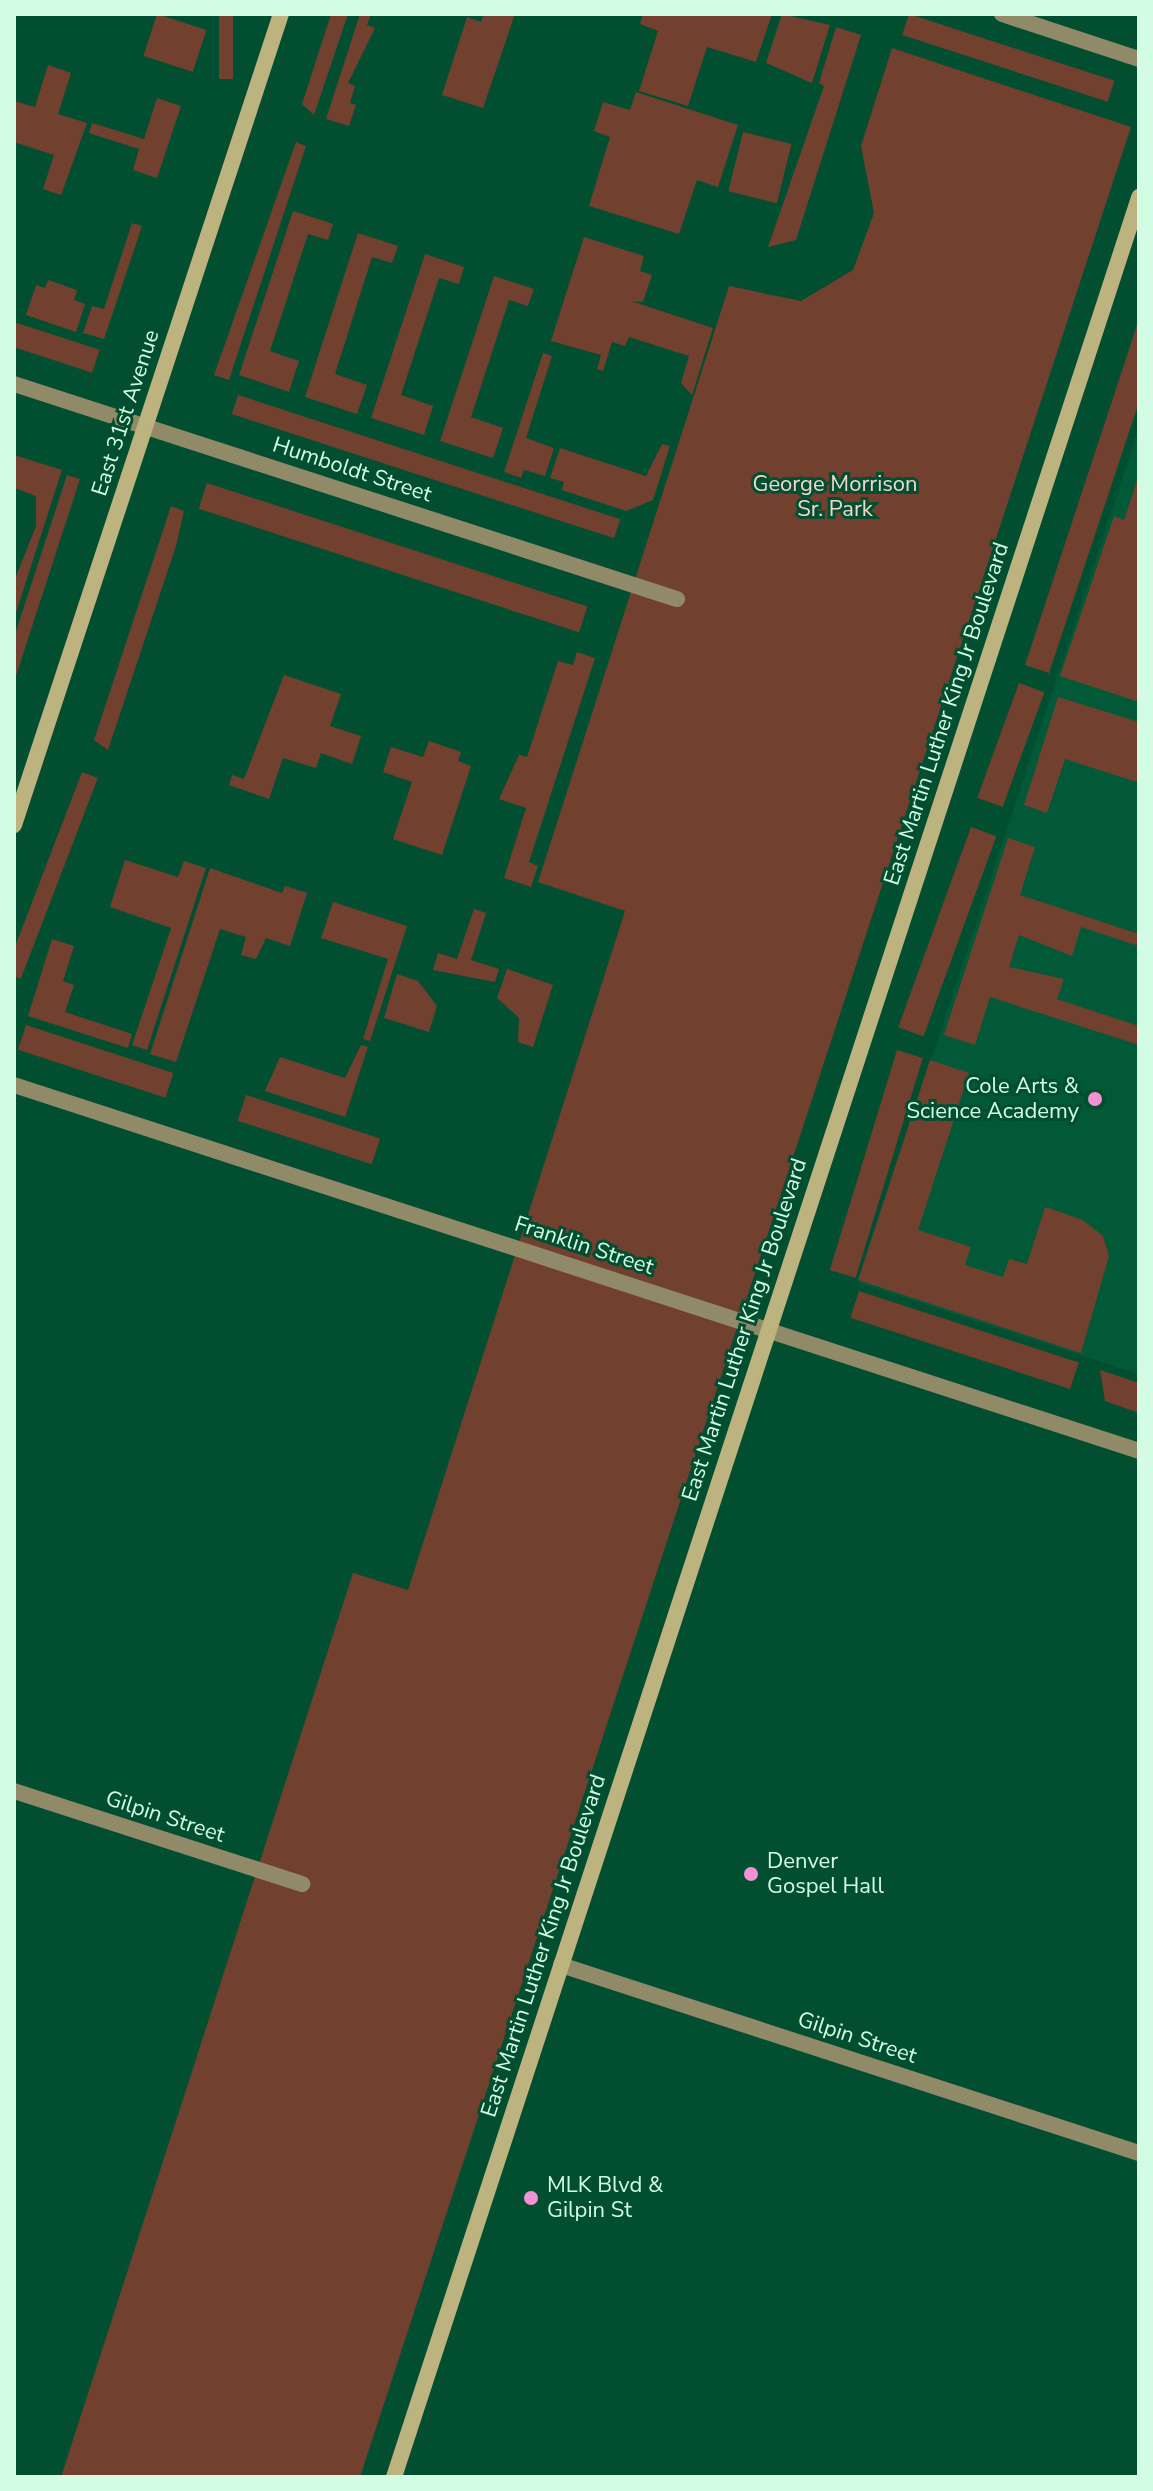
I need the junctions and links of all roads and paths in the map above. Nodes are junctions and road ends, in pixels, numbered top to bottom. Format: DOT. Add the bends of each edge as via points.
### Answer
graph roads {
  1 [pos="281,14"];
  2 [pos="1002,14"];
  3 [pos="1139,59"];
  4 [pos="1139,197"];
  5 [pos="14,384"];
  6 [pos="145,426"];
  7 [pos="677,599"];
  8 [pos="14,825"];
  9 [pos="14,1085"];
  10 [pos="768,1329"];
  11 [pos="1139,1451"];
  12 [pos="14,1791"];
  13 [pos="302,1884"];
  14 [pos="561,1965"];
  15 [pos="1139,2153"];
  16 [pos="394,2477"];
  1 -- 6 [label="main road, East 31st Avenue"];
  2 -- 3 [label="street"];
  4 -- 10 [label="main road, East Martin Luther King Jr Boulevard"];
  5 -- 6 [label="street, Humboldt Street"];
  6 -- 7 [label="street, Humboldt Street"];
  6 -- 8 [label="main road, East 31st Avenue"];
  9 -- 10 [label="street, Franklin Street"];
  10 -- 11 [label="street, Franklin Street"];
  10 -- 14 [label="main road, East Martin Luther King Jr Boulevard"];
  12 -- 13 [label="street, Gilpin Street"];
  14 -- 15 [label="street, Gilpin Street"];
  14 -- 16 [label="main road, East Martin Luther King Jr Boulevard"];
}
